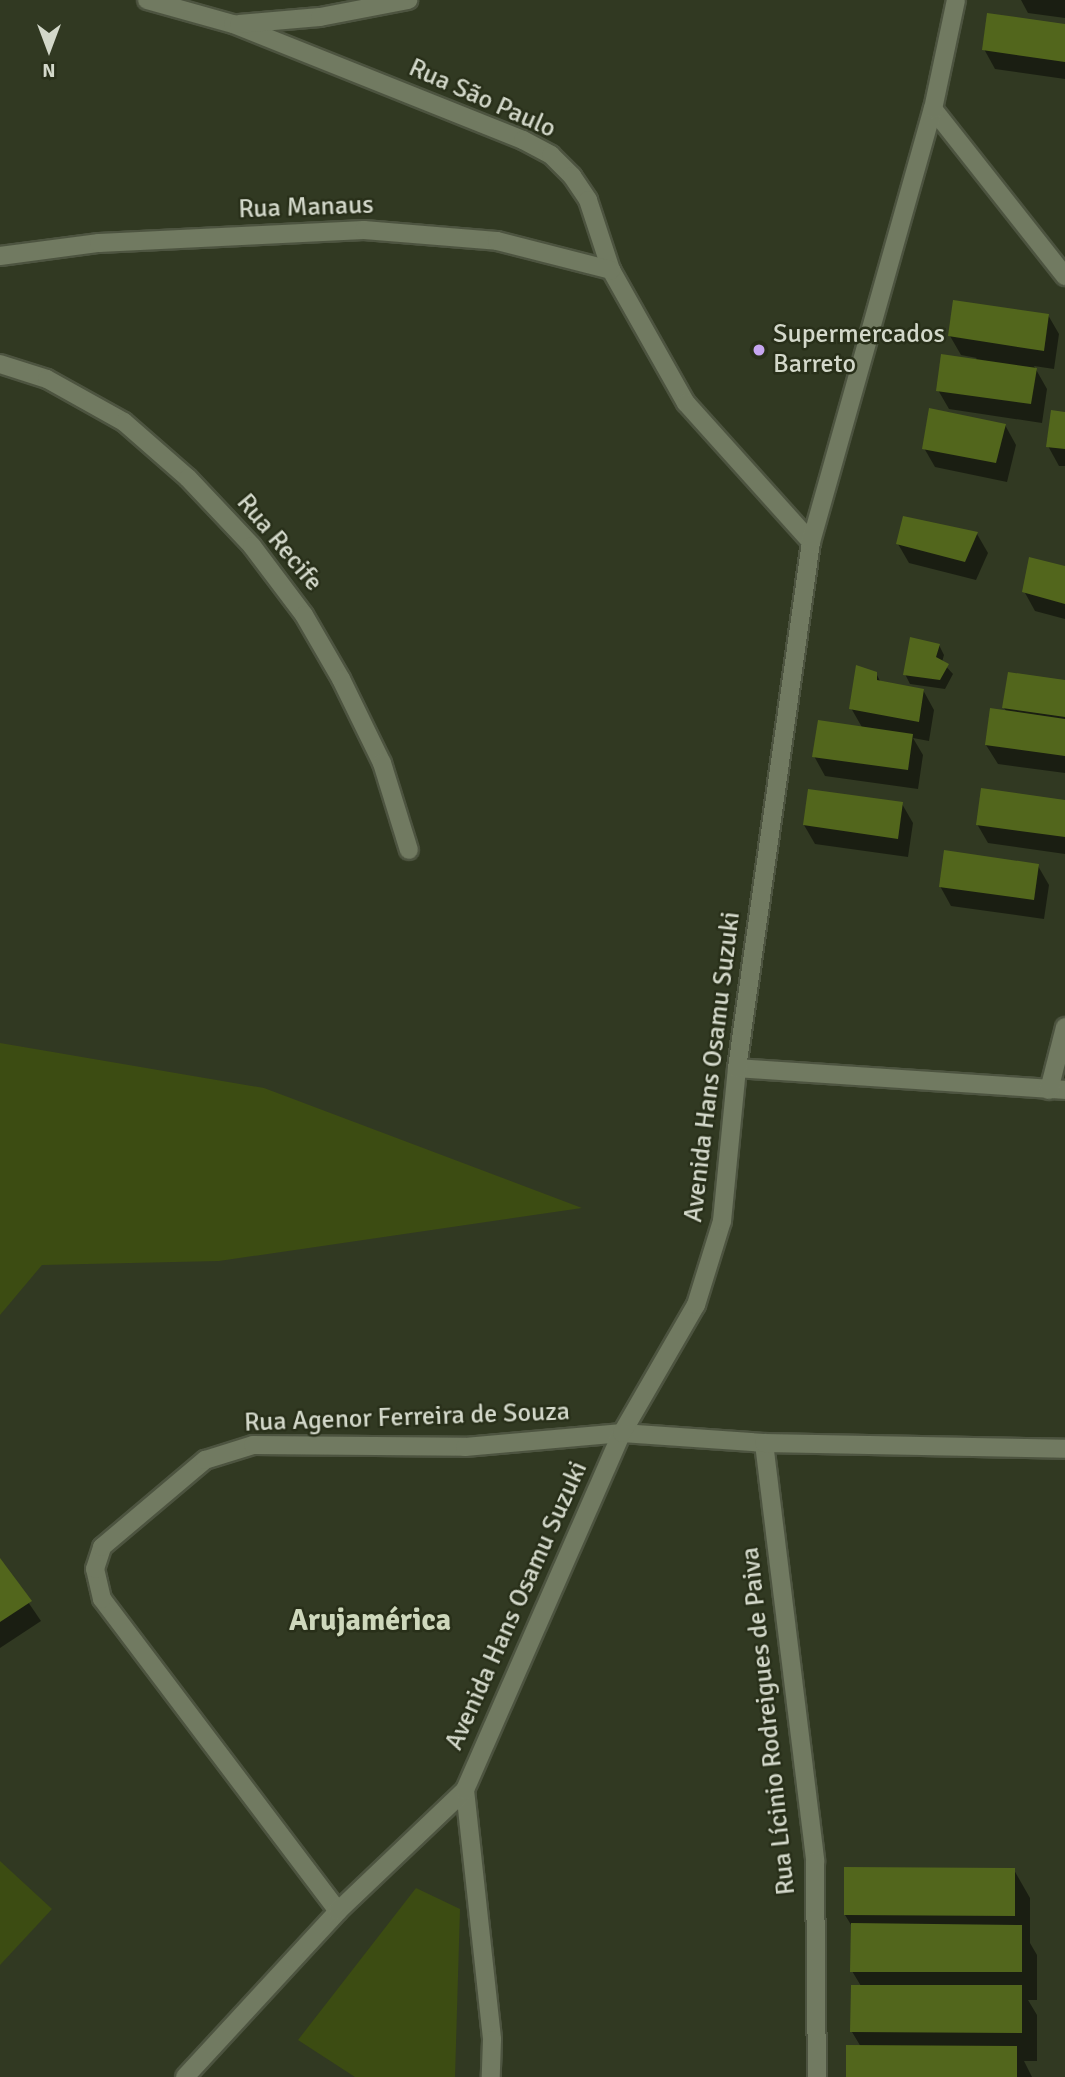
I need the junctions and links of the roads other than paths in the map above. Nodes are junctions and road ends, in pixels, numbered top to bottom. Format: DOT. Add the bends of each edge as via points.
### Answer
graph roads {
  1 [pos="147,0"];
  2 [pos="408,0"];
  3 [pos="956,0"];
  4 [pos="233,24"];
  5 [pos="933,109"];
  6 [pos="0,256"];
  7 [pos="611,270"];
  8 [pos="1065,276"];
  9 [pos="0,364"];
  10 [pos="811,542"];
  11 [pos="409,850"];
  12 [pos="1065,1027"];
  13 [pos="737,1068"];
  14 [pos="1057,1090"];
  15 [pos="622,1433"];
  16 [pos="764,1443"];
  17 [pos="1065,1449"];
  18 [pos="465,1790"];
  19 [pos="338,1910"];
  20 [pos="185,2077"];
  21 [pos="491,2077"];
  22 [pos="817,2077"];
  1 -- 4 [label="street, Rua São Paulo"];
  2 -- 4 [label="street" via="320,17"];
  3 -- 5 [label="street, Avenida Hans Osamu Suzuki"];
  4 -- 7 [label="street, Rua São Paulo" via="551,155 587,200"];
  5 -- 8 [label="street"];
  5 -- 10 [label="street, Avenida Hans Osamu Suzuki"];
  6 -- 7 [label="street, Rua Manaus" via="99,243 364,230 497,241"];
  7 -- 10 [label="street, Rua São Paulo" via="686,403"];
  9 -- 11 [label="street, Rua Recife" via="47,379 124,422 188,478 252,546 304,615 341,679 382,763"];
  10 -- 13 [label="street, Avenida Hans Osamu Suzuki"];
  12 -- 14 [label="street"];
  13 -- 14 [label="street"];
  13 -- 15 [label="street, Avenida Hans Osamu Suzuki" via="722,1222 696,1305"];
  15 -- 16 [label="street, Rua Agenor Ferreira de Souza"];
  15 -- 18 [label="street, Avenida Hans Osamu Suzuki"];
  15 -- 19 [label="street, Rua Agenor Ferreira de Souza" via="465,1447 253,1445 205,1460 102,1547 95,1569 102,1599"];
  16 -- 17 [label="street, Rua Agenor Ferreira de Souza"];
  16 -- 22 [label="street, Rua Lícinio Rodreigues de Paiva" via="814,1861"];
  18 -- 19 [label="street, Avenida Hans Osamu Suzuki"];
  18 -- 21 [label="street" via="492,2040"];
  19 -- 20 [label="street, Avenida Hans Osamu Suzuki"];
}
